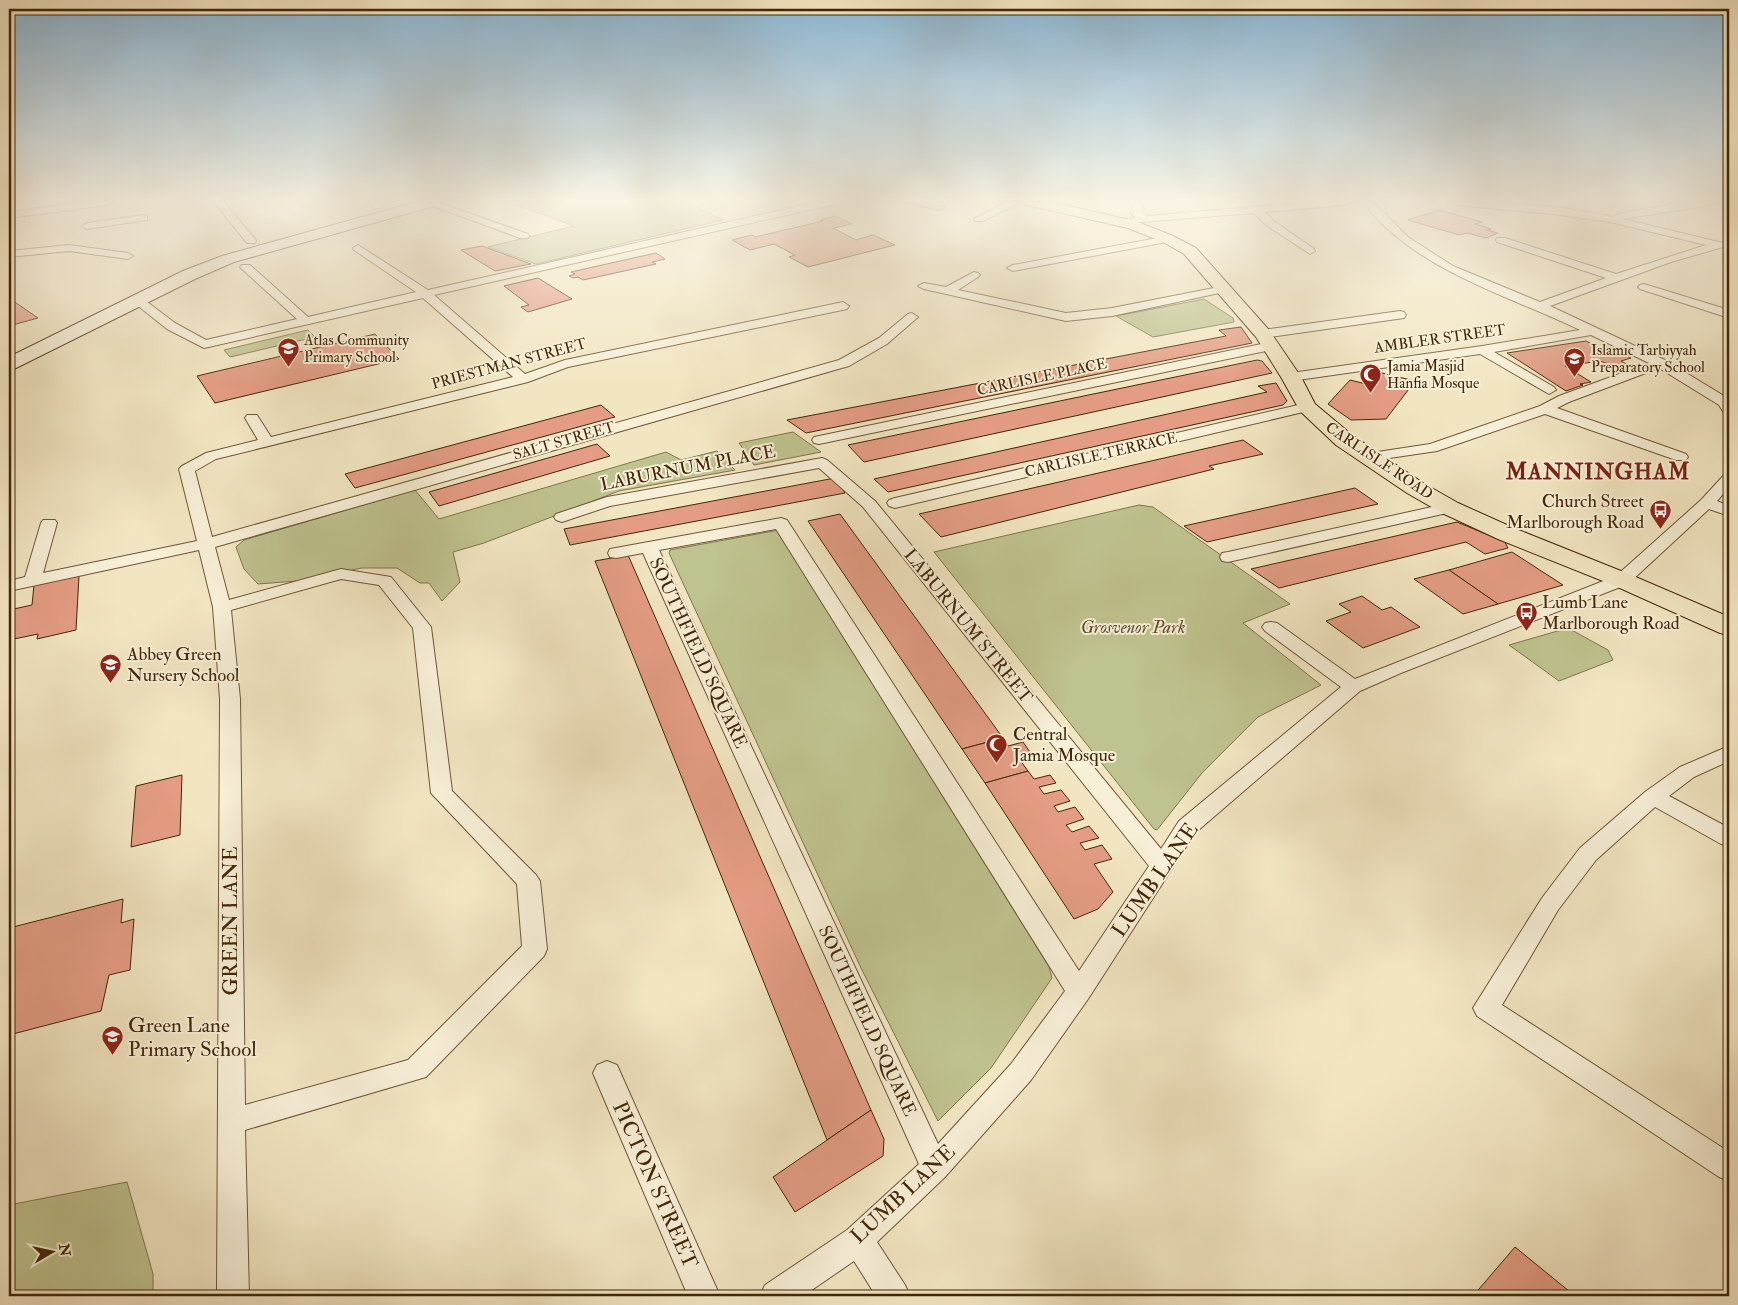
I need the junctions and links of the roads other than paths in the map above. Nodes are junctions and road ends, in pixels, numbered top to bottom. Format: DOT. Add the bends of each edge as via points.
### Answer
graph roads {
  1 [pos="218,263"];
  2 [pos="380,263"];
  3 [pos="563,263"];
  4 [pos="1040,263"];
  5 [pos="1200,263"];
  6 [pos="1442,263"];
  7 [pos="1570,263"];
  8 [pos="1664,263"];
  9 [pos="246,267"];
  10 [pos="1013,268"];
  11 [pos="974,275"];
  12 [pos="1616,278"];
  13 [pos="924,286"];
  14 [pos="1644,287"];
  15 [pos="1224,290"];
  16 [pos="948,291"];
  17 [pos="426,294"];
  18 [pos="138,301"];
  19 [pos="843,306"];
  20 [pos="1540,306"];
  21 [pos="1729,314"];
  22 [pos="1400,315"];
  23 [pos="912,317"];
  24 [pos="306,321"];
  25 [pos="1594,331"];
  26 [pos="1267,340"];
  27 [pos="1482,350"];
  28 [pos="1660,363"];
  29 [pos="9,364"];
  30 [pos="1291,377"];
  31 [pos="523,379"];
  32 [pos="1548,390"];
  33 [pos="1307,408"];
  34 [pos="1545,409"];
  35 [pos="1729,410"];
  36 [pos="252,418"];
  37 [pos="819,440"];
  38 [pos="267,443"];
  39 [pos="1681,456"];
  40 [pos="1369,457"];
  41 [pos="822,463"];
  42 [pos="188,469"];
  43 [pos="1729,478"];
  44 [pos="1707,502"];
  45 [pos="895,503"];
  46 [pos="1450,508"];
  47 [pos="1729,511"];
  48 [pos="562,517"];
  49 [pos="50,523"];
  50 [pos="206,544"];
  51 [pos="649,547"];
  52 [pos="616,553"];
  53 [pos="1228,557"];
  54 [pos="33,580"];
  55 [pos="1622,580"];
  56 [pos="9,586"];
  57 [pos="222,606"];
  58 [pos="1271,627"];
  59 [pos="1729,627"];
  60 [pos="1353,687"];
  61 [pos="1729,753"];
  62 [pos="1652,797"];
  63 [pos="1729,838"];
  64 [pos="1162,866"];
  65 [pos="1079,992"];
  66 [pos="607,1073"];
  67 [pos="230,1121"];
  68 [pos="935,1168"];
  69 [pos="1729,1168"];
  70 [pos="858,1240"];
  71 [pos="233,1296"];
  72 [pos="704,1296"];
  73 [pos="776,1296"];
  74 [pos="894,1296"];
  1 -- 18 [label="main road"];
  2 -- 17 [label="street"];
  3 -- 17 [label="street"];
  4 -- 10 [label="street"];
  5 -- 15 [label="main road, CARLISLE ROAD"];
  6 -- 20 [label="street"];
  7 -- 12 [label="street"];
  8 -- 12 [label="street"];
  9 -- 24 [label="street"];
  11 -- 16 [label="street"];
  12 -- 20 [label="street"];
  13 -- 16 [label="street"];
  14 -- 21 [label="street"];
  15 -- 16 [label="street" via="1112,312 1066,317"];
  15 -- 26 [label="main road, CARLISLE ROAD"];
  17 -- 24 [label="street"];
  17 -- 31 [label="street"];
  18 -- 24 [label="street" via="171,326 204,344"];
  18 -- 29 [label="main road"];
  19 -- 31 [label="street, PRIESTMAN STREET" via="565,364"];
  20 -- 25 [label="street"];
  22 -- 26 [label="street, CARLISLE PLACE"];
  23 -- 50 [label="street, SALT STREET" via="883,342 844,363"];
  25 -- 27 [label="street, AMBLER STREET"];
  25 -- 28 [label="street"];
  26 -- 30 [label="main road, CARLISLE ROAD"];
  26 -- 37 [label="street, CARLISLE PLACE"];
  27 -- 30 [label="street, AMBLER STREET"];
  27 -- 32 [label="street"];
  28 -- 34 [label="street"];
  28 -- 35 [label="street" via="1724,402"];
  30 -- 33 [label="main road, CARLISLE ROAD"];
  31 -- 38 [label="street, PRIESTMAN STREET"];
  33 -- 40 [label="main road, CARLISLE ROAD"];
  33 -- 45 [label="street, CARLISLE TERRACE"];
  34 -- 39 [label="street"];
  34 -- 40 [label="street" via="1432,448"];
  36 -- 38 [label="street"];
  38 -- 42 [label="street, PRIESTMAN STREET" via="211,456"];
  40 -- 46 [label="main road, CARLISLE ROAD"];
  41 -- 48 [label="street, LABURNUM PLACE" via="607,502"];
  41 -- 64 [label="street, LABURNUM STREET" via="869,504"];
  42 -- 50 [label="street, GREEN LANE"];
  43 -- 44 [label="street"];
  44 -- 47 [label="street"];
  44 -- 55 [label="street"];
  46 -- 53 [label="street"];
  46 -- 55 [label="main road, CARLISLE ROAD"];
  49 -- 54 [label="street"];
  50 -- 54 [label="street, SALT STREET"];
  50 -- 57 [label="street, GREEN LANE"];
  51 -- 52 [label="street"];
  51 -- 65 [label="street, SOUTHFIELD SQUARE" via="781,523"];
  51 -- 68 [label="street, SOUTHFIELD SQUARE"];
  54 -- 56 [label="street, SALT STREET"];
  55 -- 59 [label="main road, CARLISLE ROAD"];
  55 -- 60 [label="street, LUMB LANE"];
  57 -- 67 [label="street, GREEN LANE" via="230,699"];
  57 -- 67 [label="street" via="341,574 386,581 422,627 442,793 528,881 535,950 416,1069"];
  58 -- 60 [label="street"];
  60 -- 64 [label="street, LUMB LANE" via="1187,827"];
  61 -- 62 [label="street" via="1687,772"];
  62 -- 63 [label="street"];
  62 -- 69 [label="street" via="1588,854 1550,904 1486,1008"];
  64 -- 65 [label="street, LUMB LANE"];
  65 -- 68 [label="street, LUMB LANE" via="1021,1072"];
  66 -- 72 [label="street, PICTON STREET"];
  67 -- 71 [label="street, GREEN LANE"];
  68 -- 70 [label="street, LUMB LANE"];
  70 -- 73 [label="street, LUMB LANE"];
  70 -- 74 [label="street"];
}
